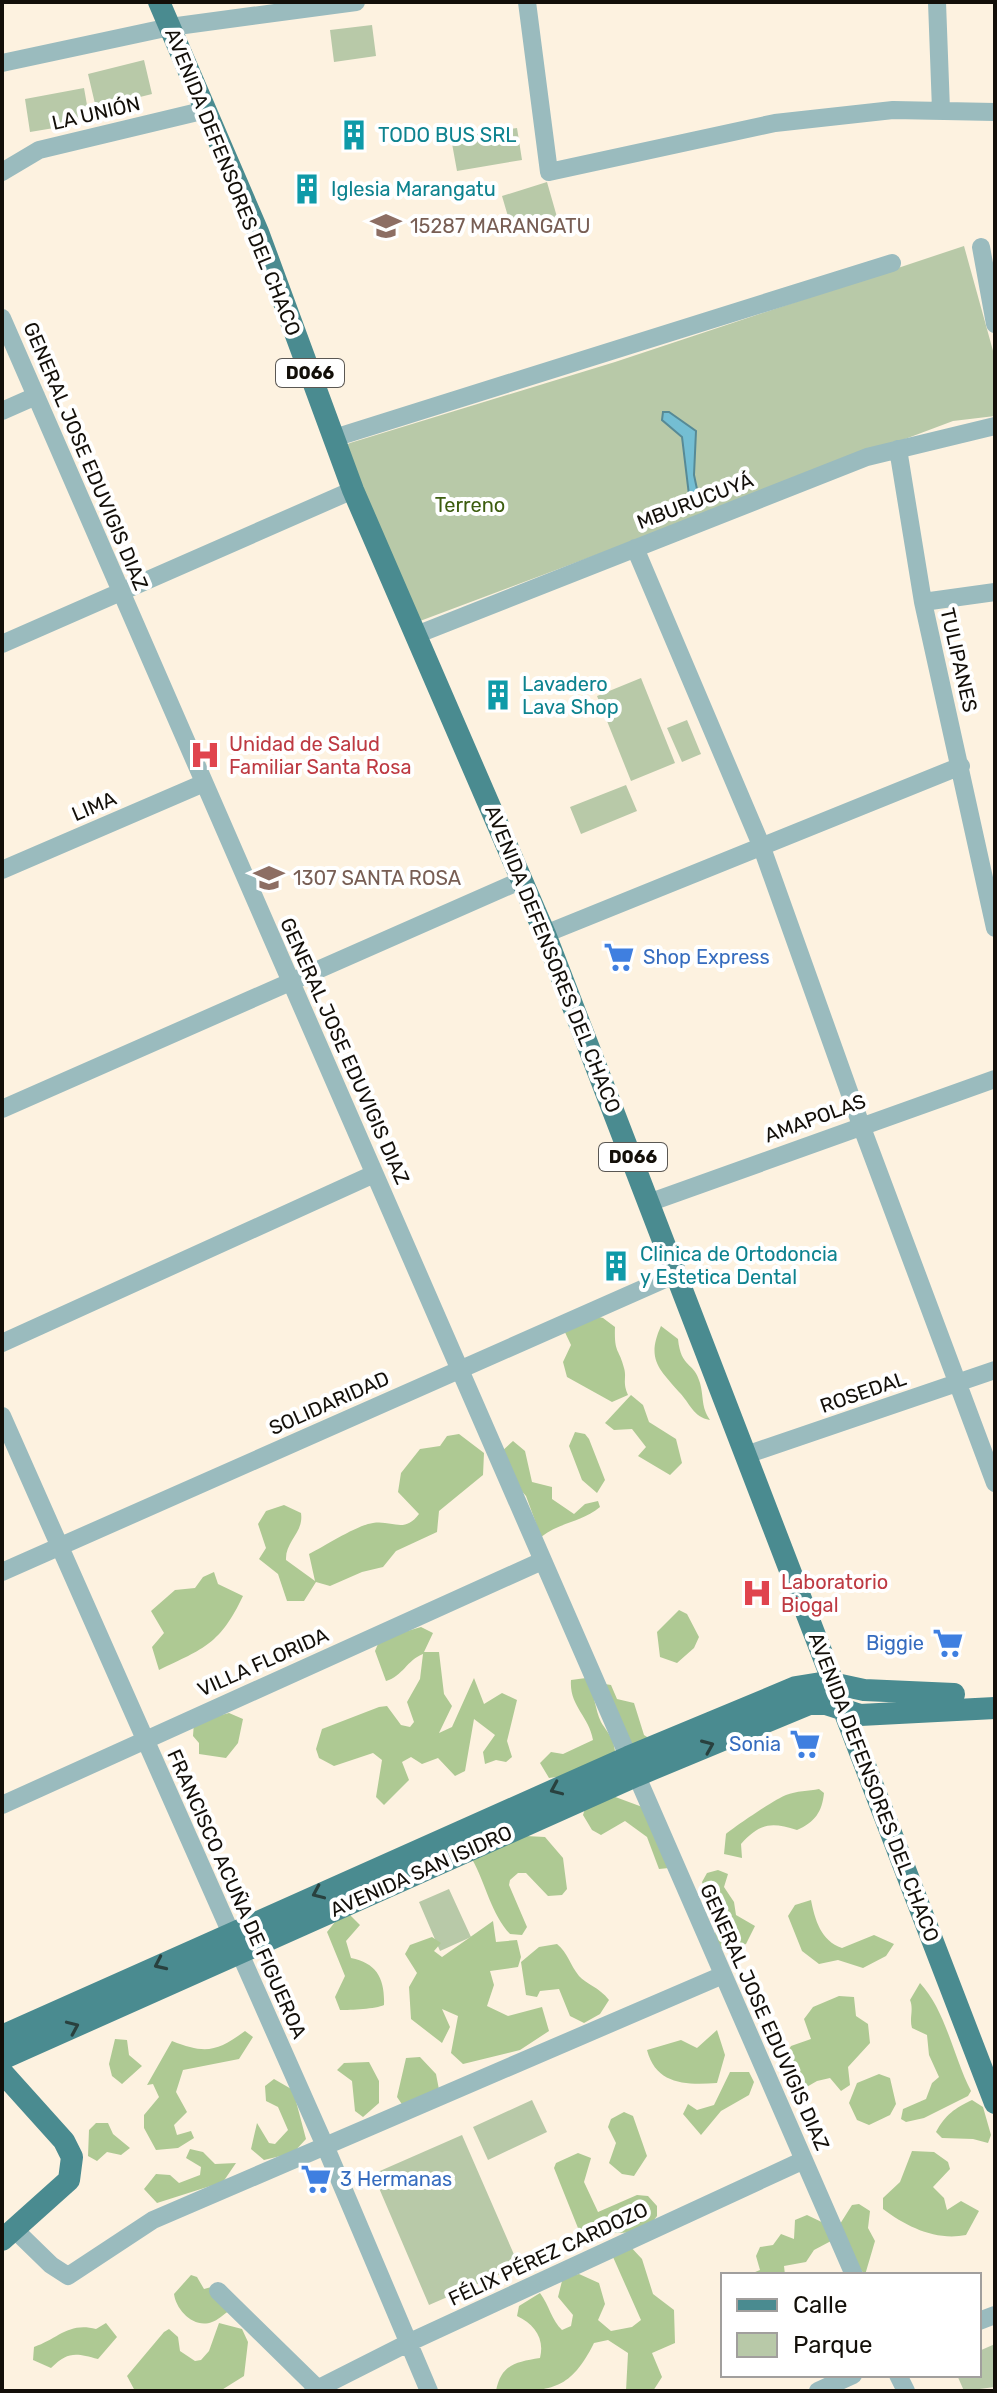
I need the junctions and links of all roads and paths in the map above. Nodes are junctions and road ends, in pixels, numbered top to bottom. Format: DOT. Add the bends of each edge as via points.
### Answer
graph roads {
  1 [pos="159,2"];
  2 [pos="356,2"];
  3 [pos="527,2"];
  4 [pos="937,2"];
  5 [pos="170,27"];
  6 [pos="2,63"];
  7 [pos="206,110"];
  8 [pos="941,110"];
  9 [pos="995,112"];
  10 [pos="2,172"];
  11 [pos="981,247"];
  12 [pos="892,263"];
  13 [pos="993,305"];
  14 [pos="2,318"];
  15 [pos="995,324"];
  16 [pos="36,396"];
  17 [pos="2,411"];
  18 [pos="995,426"];
  19 [pos="334,438"];
  20 [pos="898,449"];
  21 [pos="353,490"];
  22 [pos="635,548"];
  23 [pos="121,592"];
  24 [pos="995,592"];
  25 [pos="923,602"];
  26 [pos="416,635"];
  27 [pos="2,644"];
  28 [pos="961,766"];
  29 [pos="204,783"];
  30 [pos="761,845"];
  31 [pos="2,870"];
  32 [pos="522,880"];
  33 [pos="995,928"];
  34 [pos="545,934"];
  35 [pos="291,982"];
  36 [pos="995,1079"];
  37 [pos="2,1109"];
  38 [pos="861,1125"];
  39 [pos="374,1174"];
  40 [pos="651,1202"];
  41 [pos="674,1275"];
  42 [pos="2,1343"];
  43 [pos="459,1370"];
  44 [pos="995,1370"];
  45 [pos="956,1383"];
  46 [pos="2,1416"];
  47 [pos="746,1455"];
  48 [pos="995,1483"];
  49 [pos="58,1547"];
  50 [pos="542,1561"];
  51 [pos="2,1572"];
  52 [pos="835,1684"];
  53 [pos="995,1694"];
  54 [pos="995,1708"];
  55 [pos="844,1710"];
  56 [pos="144,1739"];
  57 [pos="632,1767"];
  58 [pos="2,1805"];
  59 [pos="235,1942"];
  60 [pos="723,1975"];
  61 [pos="2,2036"];
  62 [pos="2,2059"];
  63 [pos="2,2072"];
  64 [pos="995,2103"];
  65 [pos="326,2148"];
  66 [pos="804,2160"];
  67 [pos="8,2235"];
  68 [pos="853,2273"];
  69 [pos="218,2291"];
  70 [pos="408,2343"];
  71 [pos="849,2377"];
  72 [pos="315,2390"];
  73 [pos="429,2391"];
  74 [pos="818,2391"];
  1 -- 5 [label="main road, AVENIDA DEFENSORES DEL CHACO / D066"];
  2 -- 5 [label="street"];
  3 -- 8 [label="street" via="549,172 775,123"];
  4 -- 8 [label="street"];
  5 -- 6 [label="street"];
  5 -- 7 [label="main road, AVENIDA DEFENSORES DEL CHACO / D066"];
  7 -- 10 [label="street, LA UNIÓN" via="39,150"];
  7 -- 19 [label="main road, AVENIDA DEFENSORES DEL CHACO / D066" via="258,232"];
  8 -- 9 [label="street"];
  11 -- 13 [label="street"];
  12 -- 19 [label="street"];
  13 -- 15 [label="street"];
  14 -- 16 [label="street, GENERAL JOSE EDUVIGIS DIAZ"];
  16 -- 17 [label="street"];
  16 -- 23 [label="street, GENERAL JOSE EDUVIGIS DIAZ"];
  18 -- 20 [label="street, MBURUCUYÁ"];
  19 -- 21 [label="main road, AVENIDA DEFENSORES DEL CHACO / D066"];
  20 -- 22 [label="street, MBURUCUYÁ"];
  20 -- 25 [label="street, TULIPANES"];
  21 -- 23 [label="street"];
  21 -- 26 [label="main road, AVENIDA DEFENSORES DEL CHACO / D066"];
  22 -- 26 [label="street, MBURUCUYÁ"];
  22 -- 30 [label="street"];
  23 -- 27 [label="street"];
  23 -- 29 [label="street, GENERAL JOSE EDUVIGIS DIAZ"];
  24 -- 25 [label="street"];
  25 -- 28 [label="street, TULIPANES"];
  26 -- 32 [label="main road, AVENIDA DEFENSORES DEL CHACO / D066"];
  28 -- 30 [label="street"];
  28 -- 33 [label="street, TULIPANES"];
  29 -- 31 [label="street, LIMA"];
  29 -- 35 [label="street, GENERAL JOSE EDUVIGIS DIAZ"];
  30 -- 34 [label="street"];
  30 -- 38 [label="street"];
  32 -- 34 [label="main road, AVENIDA DEFENSORES DEL CHACO / D066"];
  32 -- 35 [label="street"];
  34 -- 40 [label="main road, AVENIDA DEFENSORES DEL CHACO / D066"];
  35 -- 37 [label="street"];
  35 -- 39 [label="street, GENERAL JOSE EDUVIGIS DIAZ"];
  36 -- 38 [label="street, AMAPOLAS"];
  38 -- 40 [label="street, AMAPOLAS"];
  38 -- 45 [label="street"];
  39 -- 42 [label="street"];
  39 -- 43 [label="street, GENERAL JOSE EDUVIGIS DIAZ"];
  40 -- 41 [label="main road, AVENIDA DEFENSORES DEL CHACO / D066"];
  41 -- 43 [label="street, SOLIDARIDAD"];
  41 -- 47 [label="main road, AVENIDA DEFENSORES DEL CHACO / D066"];
  43 -- 49 [label="street, SOLIDARIDAD"];
  43 -- 50 [label="street, GENERAL JOSE EDUVIGIS DIAZ"];
  44 -- 45 [label="street, ROSEDAL"];
  45 -- 47 [label="street, ROSEDAL"];
  45 -- 48 [label="street"];
  46 -- 49 [label="street, FRANCISCO ACUÑA DE FIGUEROA"];
  47 -- 52 [label="main road, AVENIDA DEFENSORES DEL CHACO / D066"];
  49 -- 51 [label="street, SOLIDARIDAD"];
  49 -- 56 [label="street, FRANCISCO ACUÑA DE FIGUEROA"];
  50 -- 56 [label="street, VILLA FLORIDA"];
  50 -- 57 [label="street, GENERAL JOSE EDUVIGIS DIAZ"];
  52 -- 53 [label="main road, AVENIDA SAN ISIDRO" via="864,1690"];
  52 -- 55 [label="main road, AVENIDA DEFENSORES DEL CHACO / D066"];
  52 -- 57 [label="main road, AVENIDA SAN ISIDRO" via="796,1687"];
  54 -- 55 [label="main road, AVENIDA SAN ISIDRO" via="860,1715"];
  57 -- 55 [label="main road, AVENIDA SAN ISIDRO, one-way" via="809,1704"];
  55 -- 64 [label="main road, AVENIDA DEFENSORES DEL CHACO / D066"];
  56 -- 58 [label="street, VILLA FLORIDA"];
  56 -- 59 [label="street, FRANCISCO ACUÑA DE FIGUEROA"];
  57 -- 59 [label="main road, AVENIDA SAN ISIDRO"];
  57 -- 60 [label="street, GENERAL JOSE EDUVIGIS DIAZ"];
  59 -- 61 [label="main road, AVENIDA SAN ISIDRO, one-way"];
  62 -- 59 [label="main road, AVENIDA SAN ISIDRO, one-way"];
  59 -- 65 [label="street, FRANCISCO ACUÑA DE FIGUEROA"];
  60 -- 65 [label="street"];
  60 -- 66 [label="street, GENERAL JOSE EDUVIGIS DIAZ"];
  63 -- 67 [label="main road" via="72,2157 69,2180"];
  65 -- 67 [label="street" via="153,2220 68,2276"];
  65 -- 70 [label="street, FRANCISCO ACUÑA DE FIGUEROA"];
  66 -- 68 [label="street, GENERAL JOSE EDUVIGIS DIAZ"];
  66 -- 70 [label="street, FÉLIX PÉREZ CARDOZO"];
  69 -- 72 [label="street"];
  70 -- 72 [label="street, FÉLIX PÉREZ CARDOZO"];
  70 -- 73 [label="street, FRANCISCO ACUÑA DE FIGUEROA"];
  71 -- 74 [label="street"];
}
